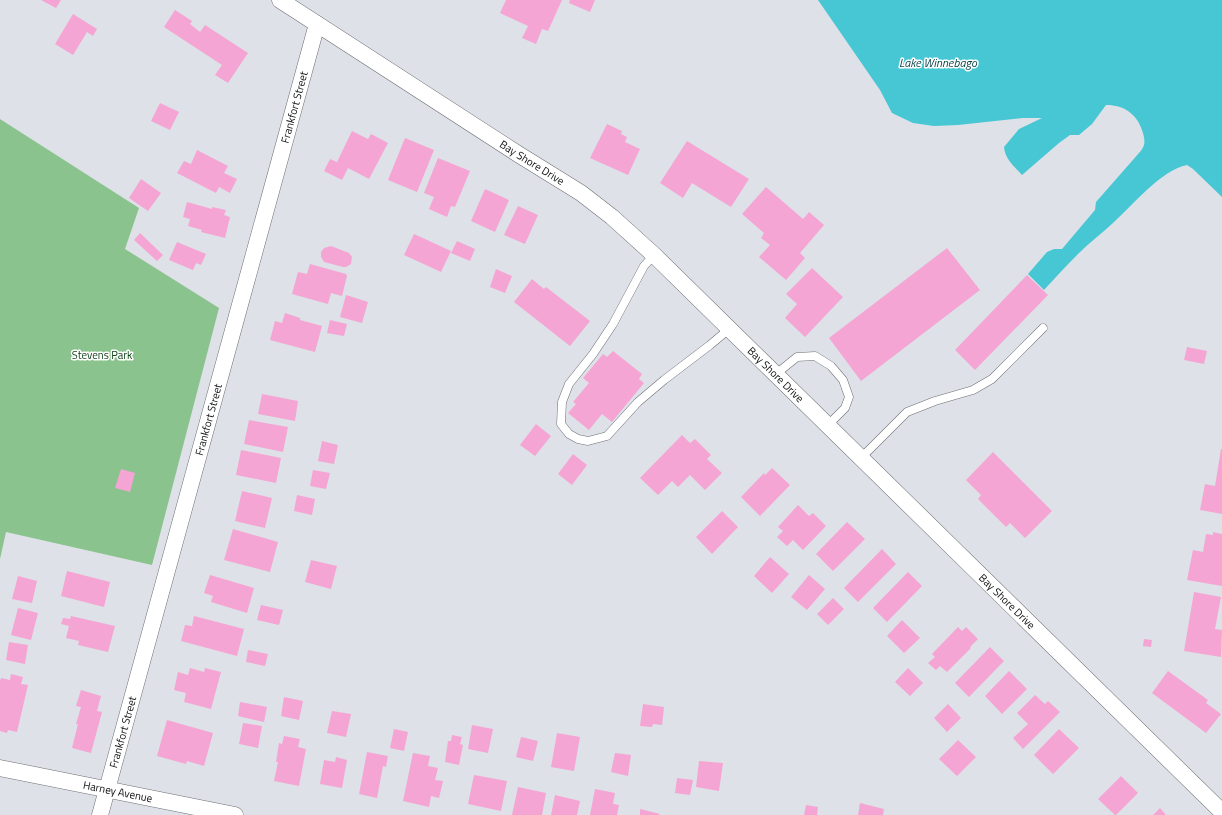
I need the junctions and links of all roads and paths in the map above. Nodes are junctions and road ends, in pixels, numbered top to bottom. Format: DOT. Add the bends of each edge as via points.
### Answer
graph roads {
  1 [pos="280,0"];
  2 [pos="317,24"];
  3 [pos="654,255"];
  4 [pos="1044,328"];
  5 [pos="729,329"];
  6 [pos="776,374"];
  7 [pos="828,425"];
  8 [pos="861,458"];
  9 [pos="0,768"];
  10 [pos="107,789"];
  11 [pos="1222,812"];
  12 [pos="100,815"];
  13 [pos="235,815"];
  1 -- 2 [label="street, Bay Shore Drive"];
  2 -- 3 [label="street, Bay Shore Drive" via="581,193"];
  2 -- 10 [label="street, Frankfort Street"];
  3 -- 5 [label="street, Bay Shore Drive"];
  3 -- 5 [label="lane" via="644,266 613,324 569,384 562,402 561,424 569,434 588,441 607,436 643,397"];
  4 -- 8 [label="lane" via="992,379 973,390 907,412"];
  5 -- 6 [label="street, Bay Shore Drive"];
  6 -- 7 [label="street, Bay Shore Drive"];
  6 -- 7 [label="lane" via="797,357 815,356 831,366 843,380 849,397 845,408"];
  7 -- 8 [label="street, Bay Shore Drive"];
  8 -- 11 [label="street, Bay Shore Drive"];
  9 -- 10 [label="street, Harney Avenue"];
  10 -- 12 [label="street, Frankfort Street"];
  10 -- 13 [label="street, Harney Avenue"];
}
